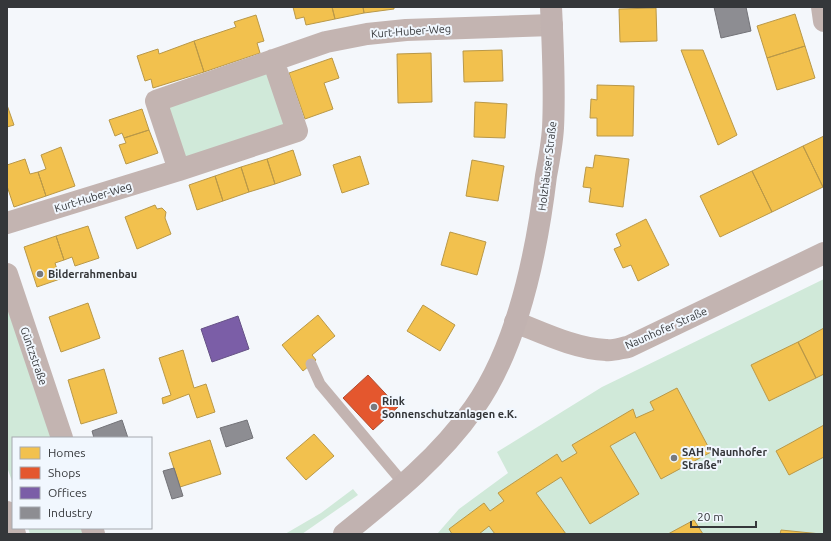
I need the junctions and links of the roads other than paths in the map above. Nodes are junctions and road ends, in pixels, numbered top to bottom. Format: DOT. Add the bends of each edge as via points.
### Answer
graph roads {
  1 [pos="822,7"];
  2 [pos="552,16"];
  3 [pos="824,20"];
  4 [pos="273,60"];
  5 [pos="179,170"];
  6 [pos="7,223"];
  7 [pos="824,253"];
  8 [pos="7,274"];
  9 [pos="515,322"];
  10 [pos="311,364"];
  11 [pos="62,437"];
  12 [pos="404,484"];
  13 [pos="7,512"];
  14 [pos="12,526"];
  15 [pos="344,534"];
  1 -- 3 [label="street"];
  2 -- 4 [label="street, Kurt-Huber-Weg" via="367,34 326,42"];
  2 -- 9 [label="main road, Holzhäuser Straße" via="553,128 543,205"];
  4 -- 5 [label="street, Kurt-Huber-Weg" via="156,101"];
  4 -- 5 [label="street, Kurt-Huber-Weg" via="297,131"];
  5 -- 6 [label="street, Kurt-Huber-Weg"];
  7 -- 9 [label="street, Naunhofer Straße" via="628,347 608,350 590,348"];
  8 -- 11 [label="street, Güntzstraße"];
  9 -- 12 [label="main road" via="504,353 475,407 437,452"];
  10 -- 12 [label="lane" via="320,384"];
  12 -- 15 [label="main road"];
  13 -- 14 [label="street"];
}
